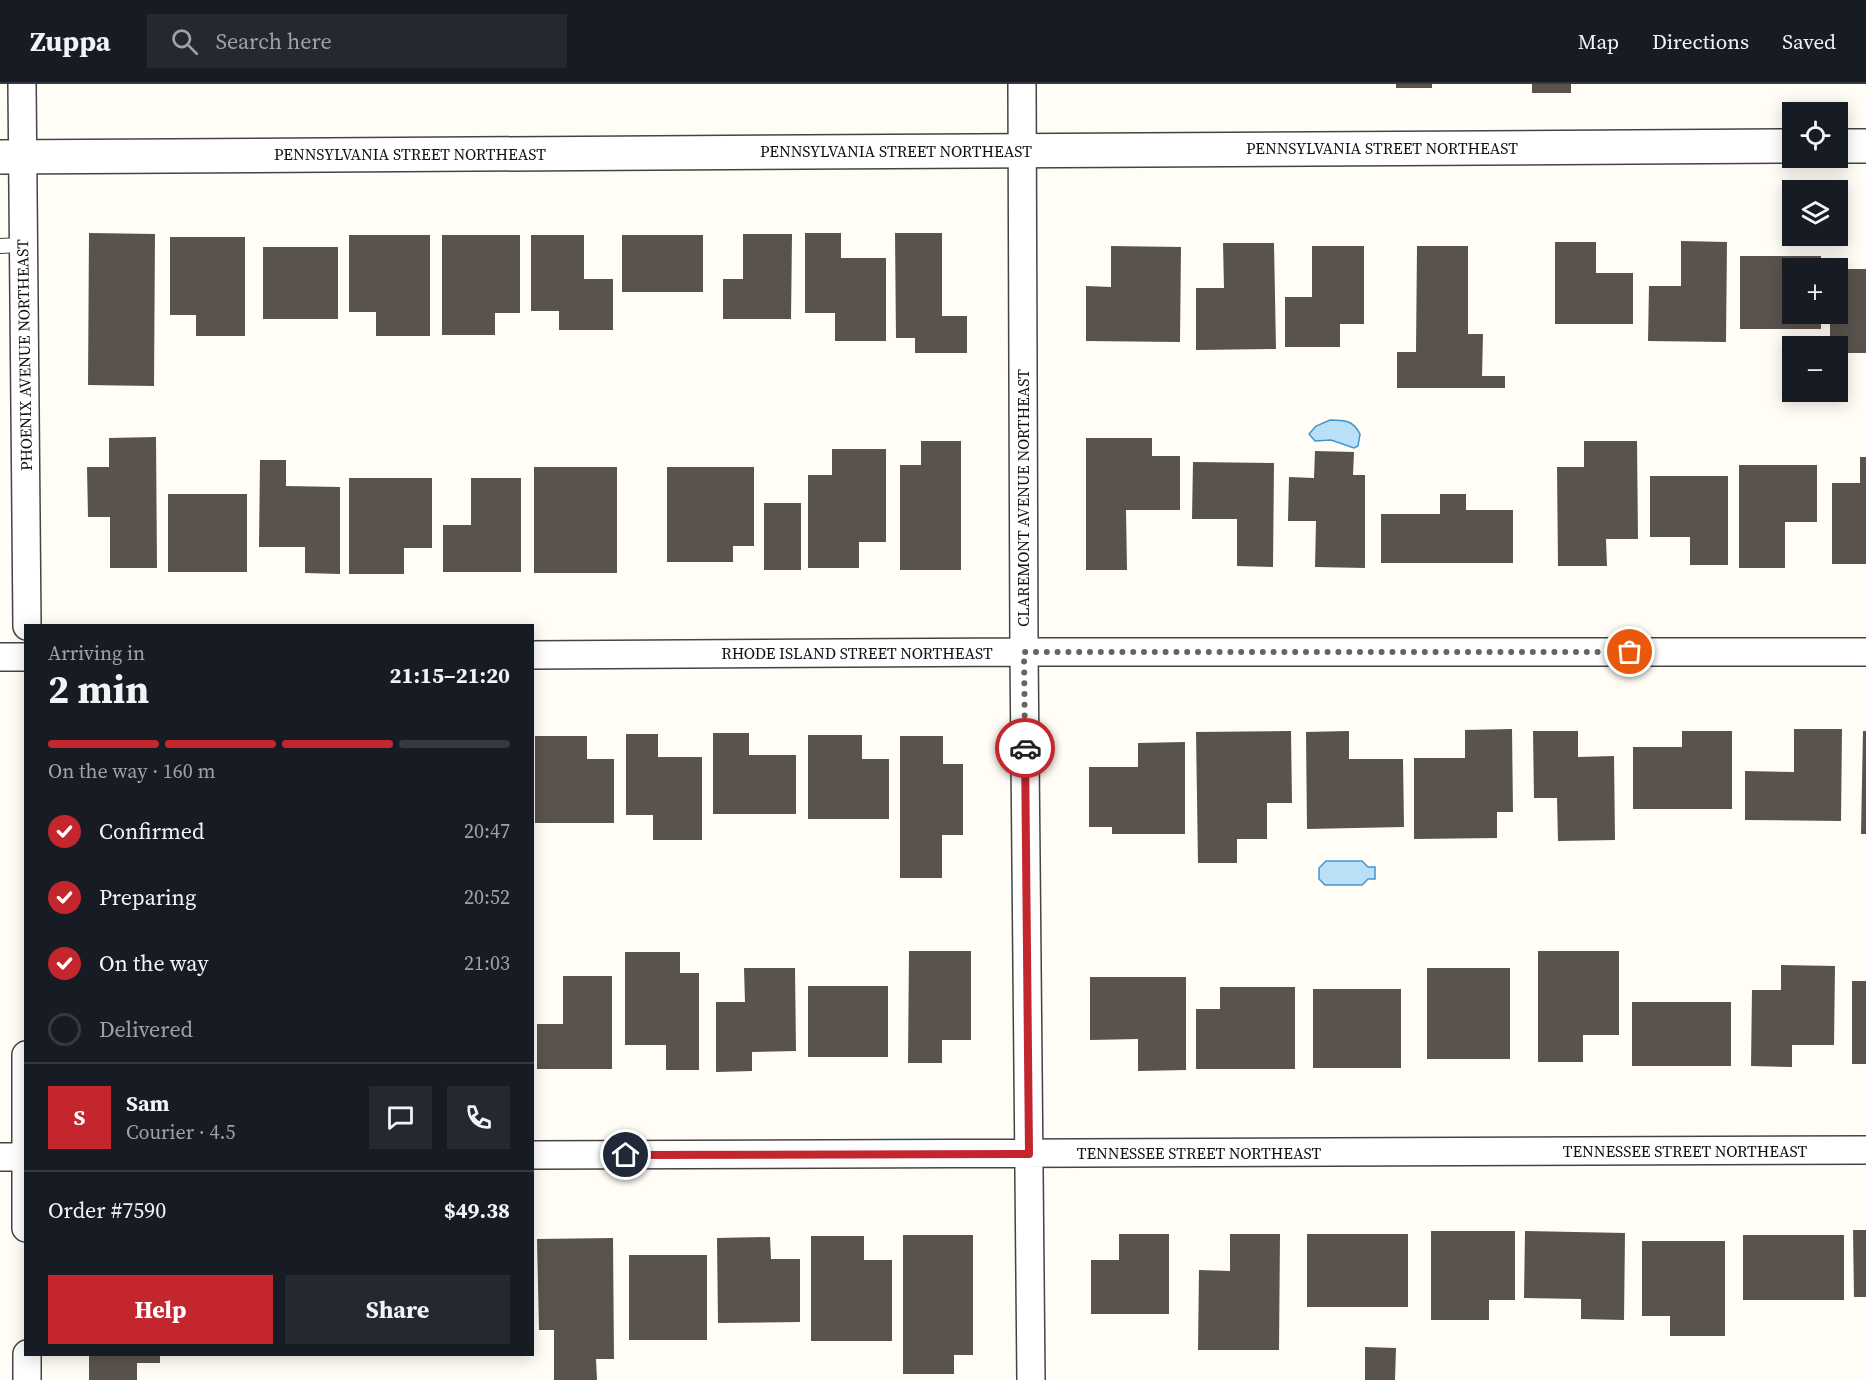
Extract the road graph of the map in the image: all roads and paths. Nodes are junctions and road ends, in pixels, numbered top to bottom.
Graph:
1 (22, 84) edge
2 (1022, 84) edge
3 (1782, 146) edge
4 (1848, 146) edge
5 (1866, 146) edge
6 (1022, 150) junction
7 (11, 157) edge
8 (11, 245) edge
9 (27, 624) edge
10 (1024, 652) junction
11 (1866, 652) edge
12 (534, 655) edge
13 (0, 657) edge
14 (24, 657) edge
15 (1866, 1150) edge
16 (1029, 1154) junction
17 (534, 1155) edge
18 (0, 1157) edge
19 (24, 1157) edge
20 (27, 1356) edge
21 (27, 1380) edge
22 (1031, 1380) edge

1 - 7 street, PHOENIX AVENUE NORTHEAST
2 - 6 street, CLAREMONT AVENUE NORTHEAST
3 - 6 street, PENNSYLVANIA STREET NORTHEAST
4 - 5 street
6 - 7 street, PENNSYLVANIA STREET NORTHEAST
6 - 10 street, CLAREMONT AVENUE NORTHEAST
7 - 8 street, PHOENIX AVENUE NORTHEAST
8 - 9 street, PHOENIX AVENUE NORTHEAST
10 - 11 street, RHODE ISLAND STREET NORTHEAST
10 - 12 street, RHODE ISLAND STREET NORTHEAST
10 - 16 street, CLAREMONT AVENUE NORTHEAST
13 - 14 street
15 - 16 street, TENNESSEE STREET NORTHEAST
16 - 17 street, TENNESSEE STREET NORTHEAST
16 - 22 street, CLAREMONT AVENUE NORTHEAST
18 - 19 street
20 - 21 street

